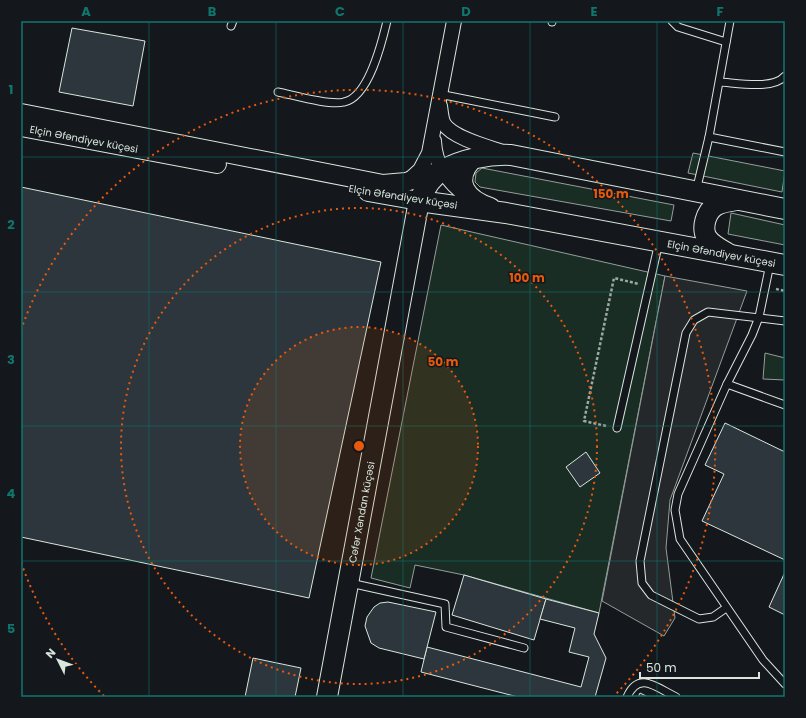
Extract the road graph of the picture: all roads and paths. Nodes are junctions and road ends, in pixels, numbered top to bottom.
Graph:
1 (387, 21) edge
2 (454, 21) edge
3 (672, 21) edge
4 (730, 21) edge
5 (726, 42) junction
6 (785, 76) edge
7 (720, 82) junction
8 (278, 92) dead end
9 (440, 94) junction
10 (21, 113) edge
11 (555, 117) dead end
12 (21, 127) edge
13 (433, 130) junction
14 (710, 137) junction
15 (785, 152) edge
16 (512, 156) junction
17 (471, 160) junction
18 (443, 170) junction
19 (406, 182) junction
20 (696, 191) junction
21 (741, 200) junction
22 (419, 202) junction
23 (470, 203) junction
24 (785, 209) edge
25 (413, 234) junction
26 (659, 242) junction
27 (729, 254) junction
28 (778, 264) edge
29 (649, 286) junction
30 (758, 317) junction
31 (785, 321) edge
32 (727, 384) junction
33 (785, 406) edge
34 (617, 428) joint
35 (348, 583) junction
36 (726, 608) junction
37 (524, 648) dead end
38 (785, 684) edge
39 (327, 697) edge
40 (627, 697) edge
41 (676, 697) edge

1 - 8 lane
2 - 9 street
3 - 5 lane
4 - 5 lane
5 - 7 lane
6 - 7 lane
7 - 14 lane
9 - 11 lane
9 - 13 street
9 - 16 street
10 - 19 street, Elçin Əfəndiyev küçəsi
12 - 22 street, Elçin Əfəndiyev küçəsi
13 - 18 street
13 - 19 street
14 - 15 lane
14 - 20 lane
16 - 17 main road
16 - 20 main road
17 - 18 main road
17 - 23 main road
18 - 19 street, Elçin Əfəndiyev küçəsi
18 - 22 main road, Cəfər Xəndan küçəsi
18 - 23 street
20 - 21 main road
21 - 24 main road
21 - 27 main road
22 - 23 main road, Elçin Əfəndiyev küçəsi
22 - 25 main road, Cəfər Xəndan küçəsi
23 - 25 main road
23 - 26 main road, Elçin Əfəndiyev küçəsi
25 - 35 main road, Cəfər Xəndan küçəsi
26 - 27 main road, Elçin Əfəndiyev küçəsi
26 - 29 lane
27 - 28 main road, Elçin Əfəndiyev küçəsi
28 - 30 lane
29 - 34 lane
29 - 34 path
30 - 31 lane
30 - 32 lane
30 - 36 lane
32 - 33 lane
32 - 36 lane
35 - 37 lane
35 - 39 main road, Cəfər Xəndan küçəsi
36 - 38 lane
40 - 41 lane

